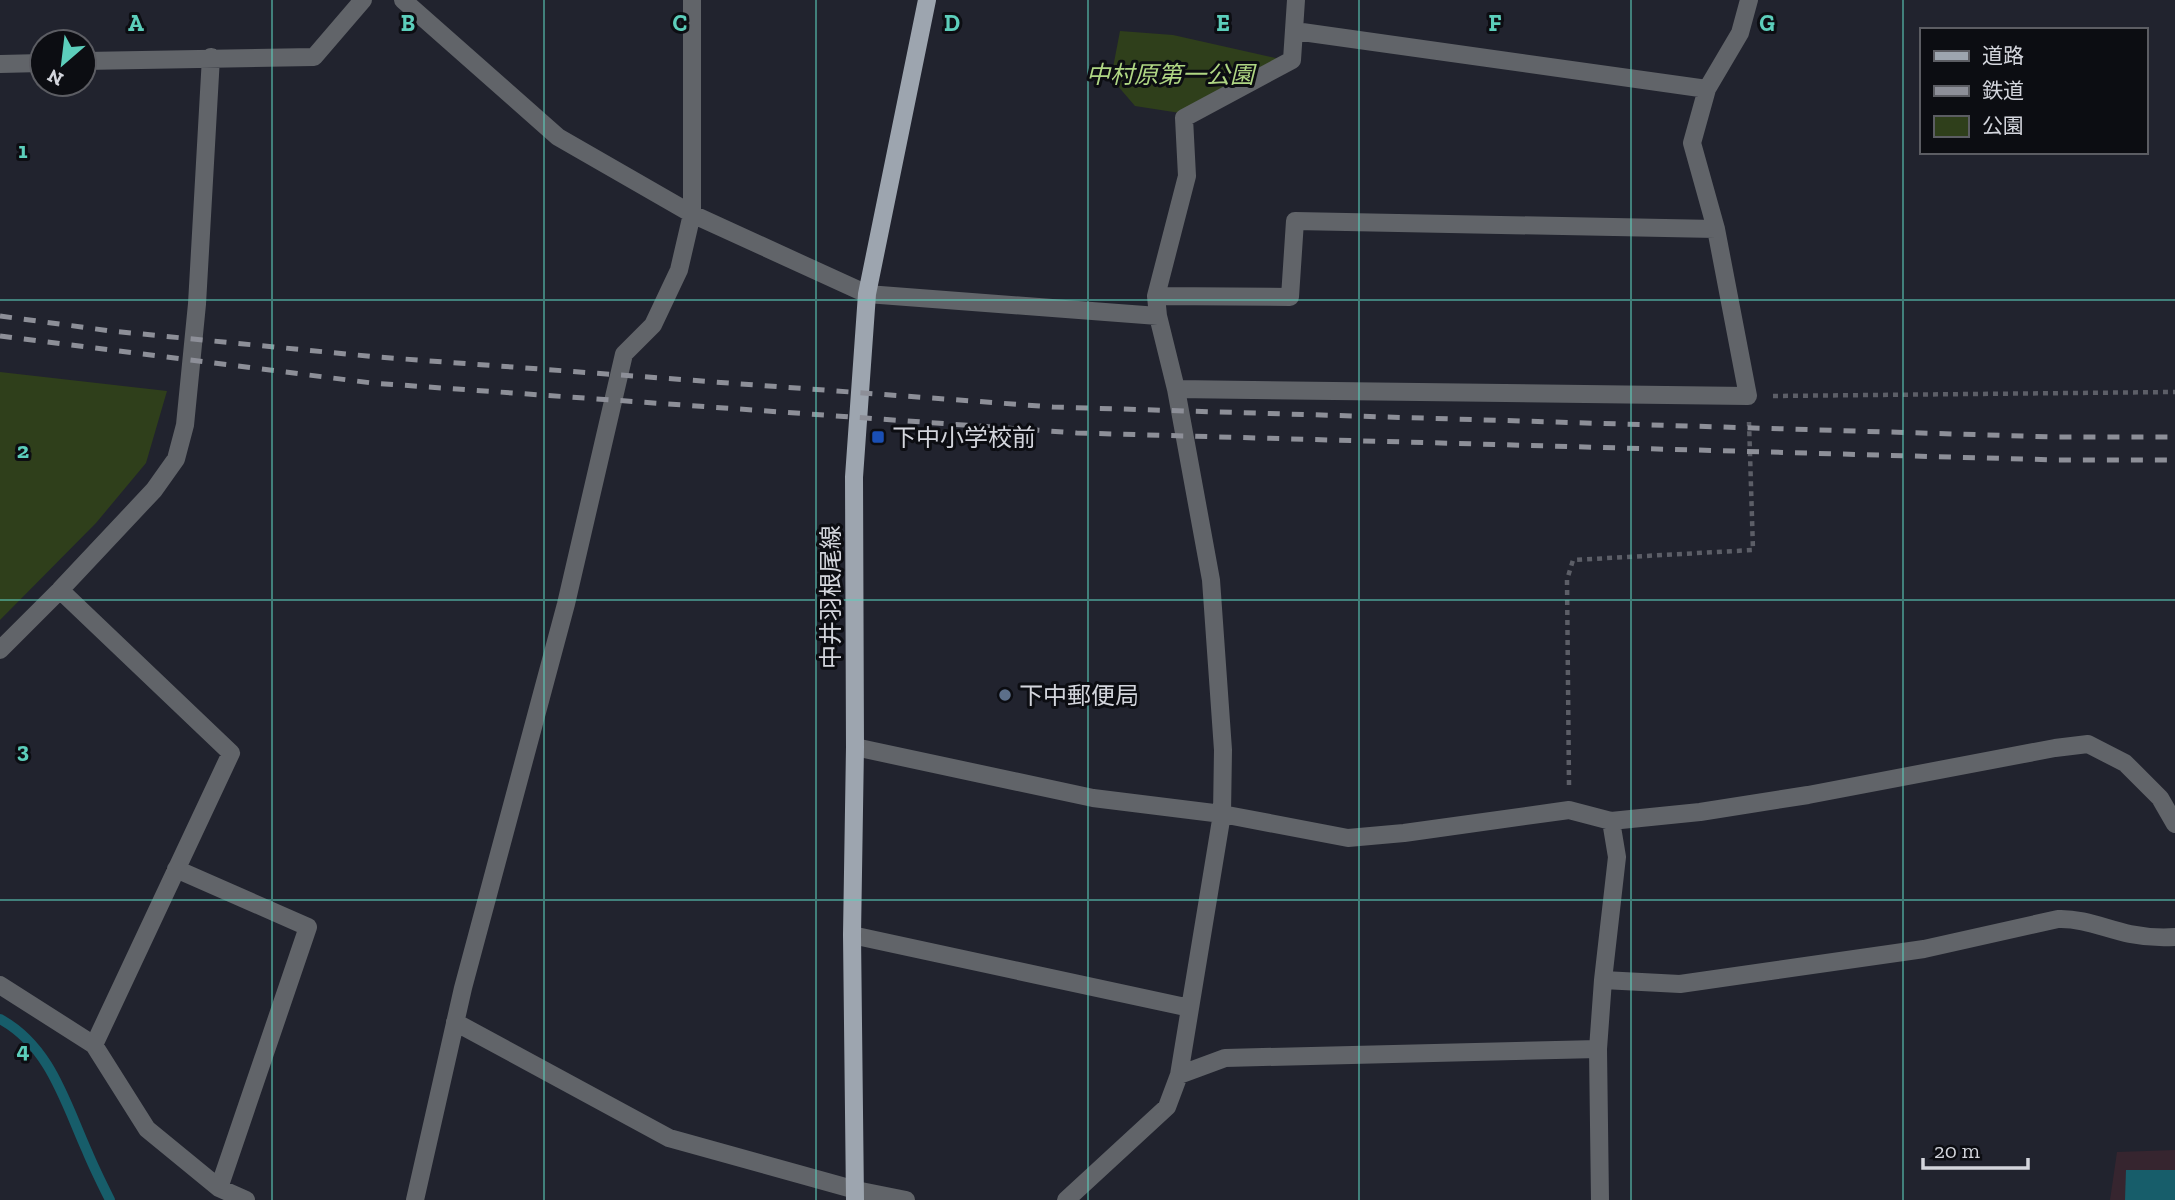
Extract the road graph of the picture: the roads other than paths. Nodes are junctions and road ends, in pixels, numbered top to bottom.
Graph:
1 (363, 0) edge
2 (403, 0) edge
3 (692, 0) edge
4 (927, 0) edge
5 (1296, 0) edge
6 (1749, 0) edge
7 (1295, 32) junction
8 (211, 57) junction
9 (98, 61) edge
10 (28, 63) edge
11 (0, 64) edge
12 (1707, 89) junction
13 (692, 214) junction
14 (1716, 229) junction
15 (867, 294) junction
16 (1156, 296) junction
17 (1158, 316) junction
18 (1176, 389) junction
19 (60, 590) junction
20 (0, 650) edge
21 (855, 747) junction
22 (1222, 814) junction
23 (1611, 821) junction
24 (2175, 824) edge
25 (176, 869) junction
26 (852, 935) junction
27 (2175, 937) edge
28 (1603, 980) junction
29 (0, 985) edge
30 (1190, 1008) junction
31 (456, 1022) junction
32 (94, 1045) junction
33 (1598, 1049) junction
34 (1179, 1075) junction
35 (219, 1188) junction
36 (855, 1195) edge
37 (246, 1200) edge
38 (415, 1200) edge
39 (906, 1200) edge
40 (1066, 1200) edge
41 (1600, 1200) edge

1 - 8 street
2 - 13 street
3 - 13 street
4 - 15 main road, 中井羽根尾線
5 - 7 street
6 - 12 street
7 - 12 street
7 - 16 street
8 - 9 street
8 - 19 street
10 - 11 street
12 - 14 street
13 - 15 street
13 - 31 street
14 - 16 street
14 - 18 street
15 - 17 street
15 - 21 main road, 中井羽根尾線
16 - 17 street
17 - 18 street
18 - 22 street
19 - 20 street
19 - 25 street
21 - 22 street
21 - 26 main road, 中井羽根尾線
22 - 23 street
22 - 30 street
23 - 24 street
23 - 28 street
25 - 32 street
25 - 35 street
26 - 30 street
26 - 36 main road, 中井羽根尾線
27 - 28 street
28 - 33 street
29 - 32 street
30 - 34 street
31 - 36 street
31 - 38 street
32 - 35 street
33 - 34 street
33 - 41 street
34 - 40 street
35 - 37 street
36 - 39 street

